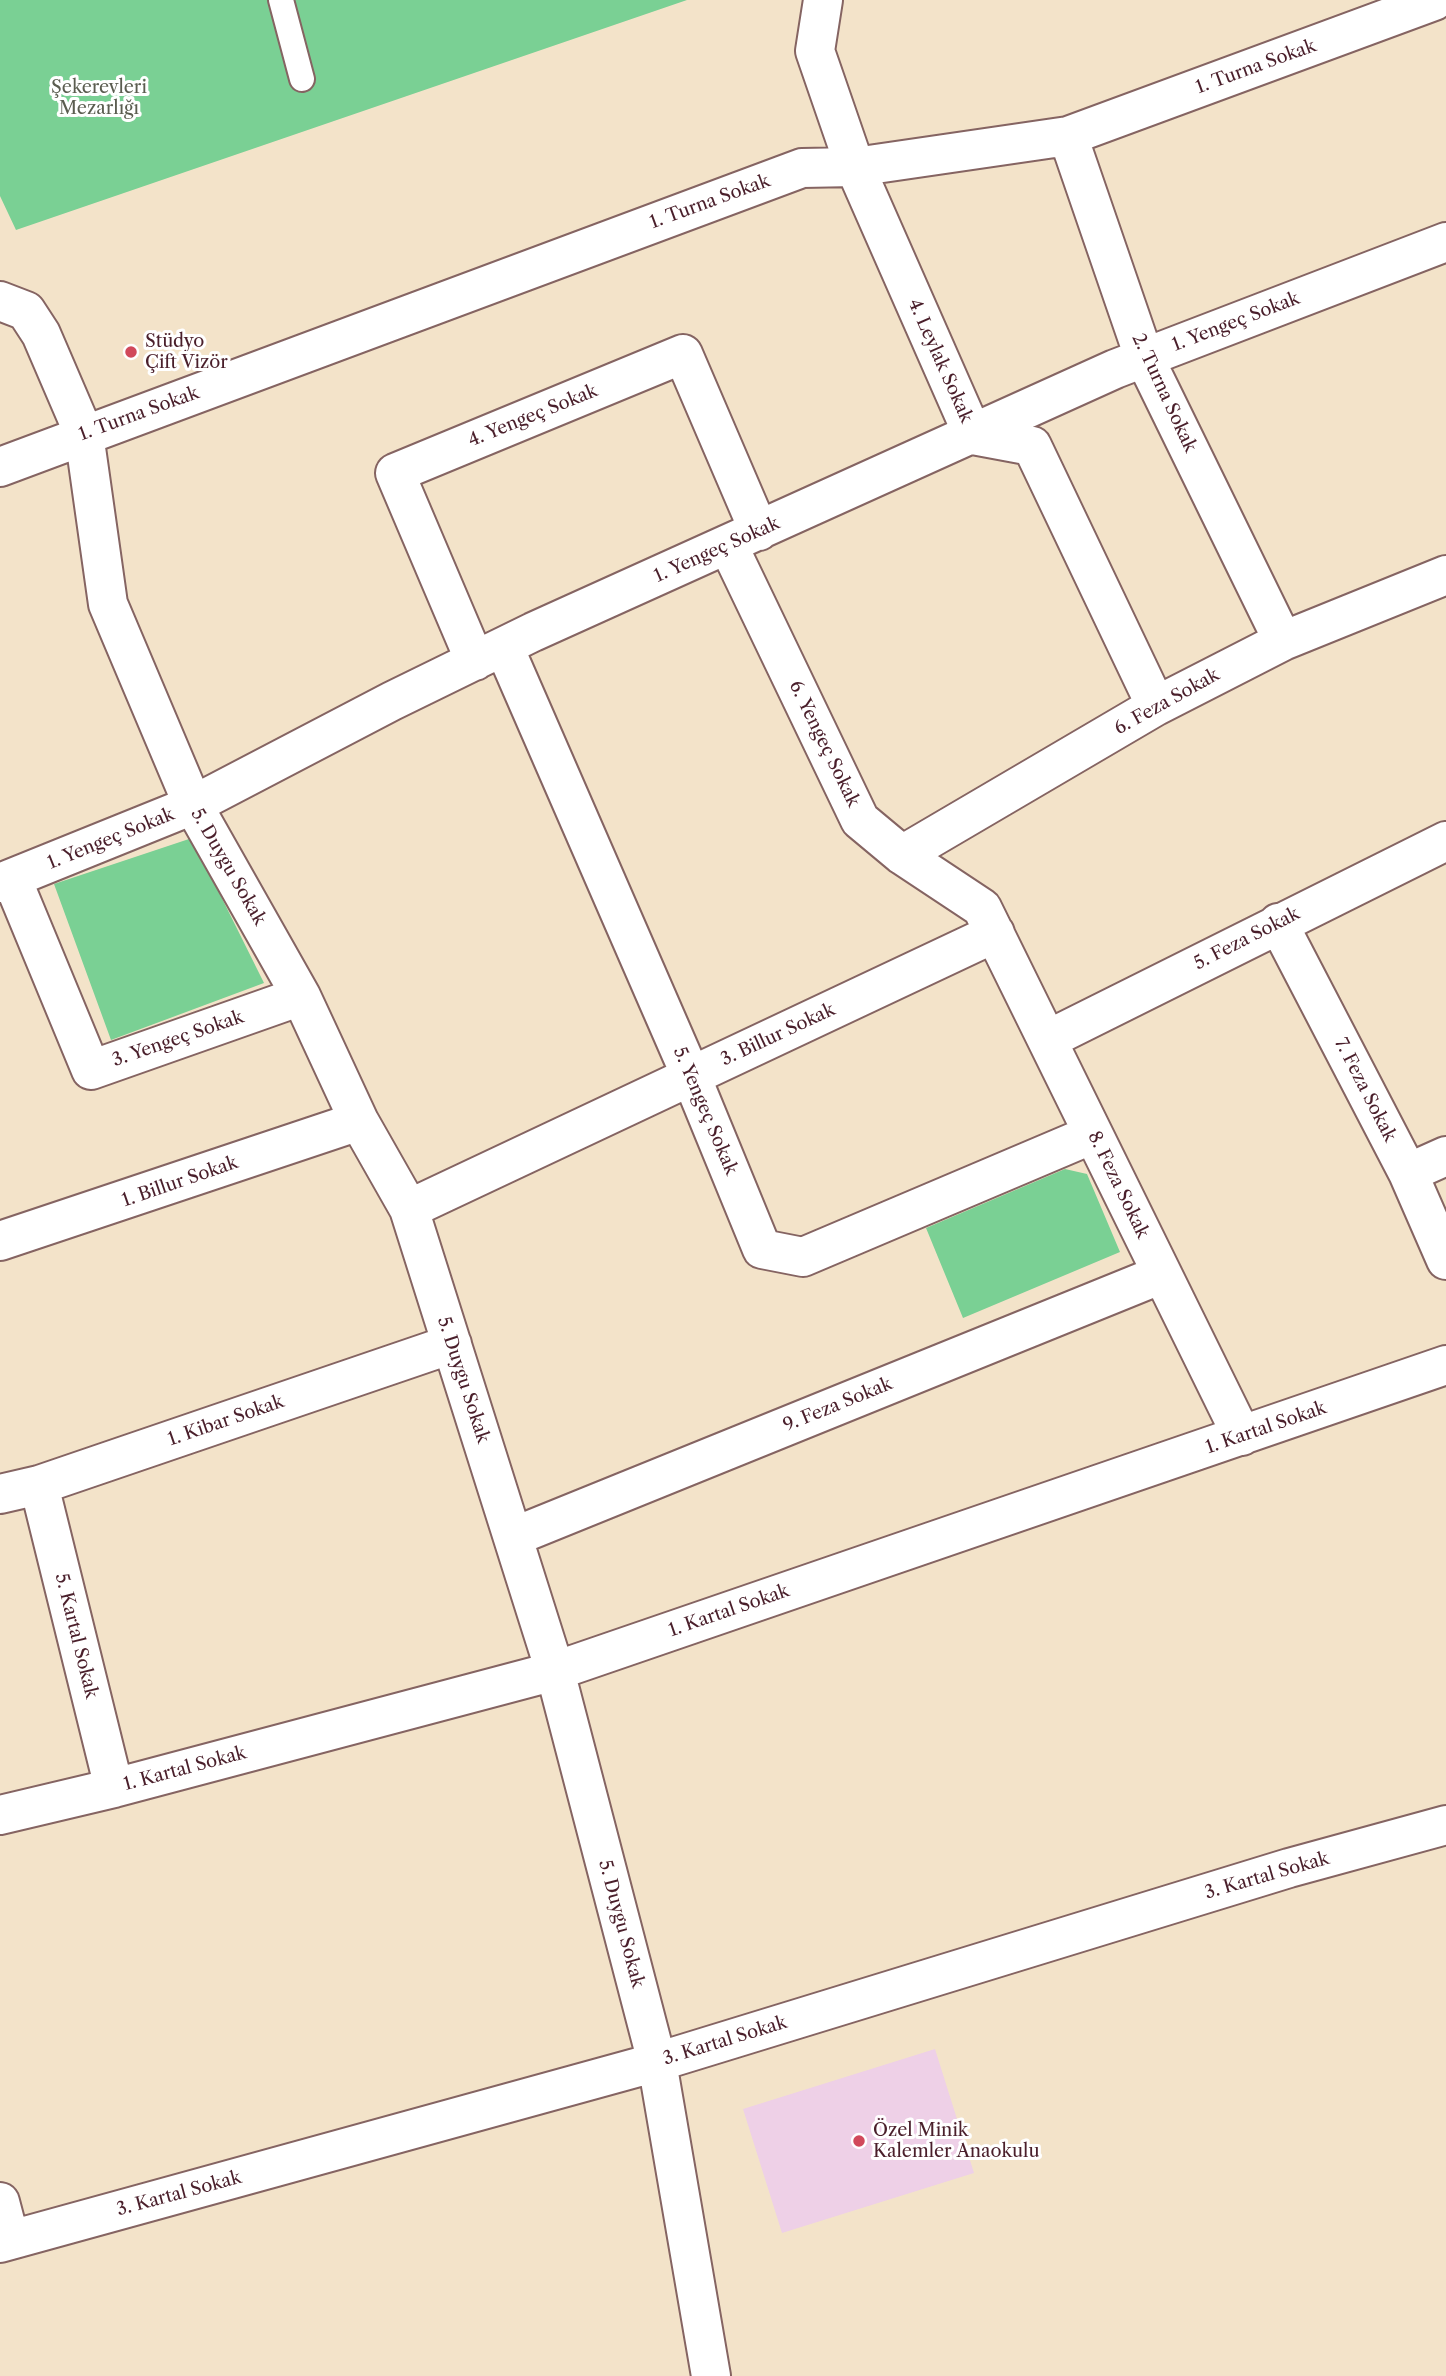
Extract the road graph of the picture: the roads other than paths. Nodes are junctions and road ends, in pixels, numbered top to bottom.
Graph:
1 (281, 0) edge
2 (823, 0) edge
3 (1438, 10) edge
4 (302, 79) dead end
5 (1068, 136) junction
6 (855, 167) junction
7 (1446, 242) edge
8 (0, 301) edge
9 (1144, 358) junction
10 (85, 434) junction
11 (973, 435) junction
12 (0, 467) edge
13 (743, 538) junction
14 (1446, 575) edge
15 (1283, 641) junction
16 (489, 654) junction
17 (1156, 706) junction
18 (192, 805) junction
19 (1446, 841) edge
20 (902, 855) junction
21 (6, 881) edge
22 (1278, 923) junction
23 (995, 933) junction
24 (301, 996) junction
25 (1049, 1039) junction
26 (691, 1076) junction
27 (359, 1121) junction
28 (1093, 1134) junction
29 (1446, 1156) edge
30 (1408, 1173) junction
31 (409, 1209) junction
32 (0, 1241) edge
33 (1446, 1260) edge
34 (1162, 1274) junction
35 (452, 1344) junction
36 (1446, 1365) edge
37 (1242, 1436) junction
38 (39, 1485) junction
39 (0, 1494) edge
40 (513, 1537) junction
41 (555, 1671) junction
42 (114, 1788) junction
43 (0, 1815) edge
44 (1446, 1825) edge
45 (657, 2062) junction
46 (0, 2202) edge
47 (5, 2241) edge
48 (710, 2376) edge

1 - 4 lane
2 - 6 street, 4. Leylak Sokak
3 - 5 street, 1. Turna Sokak
5 - 6 street, 1. Turna Sokak
5 - 9 street, 2. Turna Sokak
6 - 10 street, 1. Turna Sokak
6 - 11 street, 4. Leylak Sokak
7 - 9 street, 1. Yengeç Sokak
8 - 10 street, 5. Duygu Sokak
9 - 11 street, 1. Yengeç Sokak
9 - 15 street, 2. Turna Sokak
10 - 12 street, 1. Turna Sokak
10 - 18 street, 5. Duygu Sokak
11 - 13 street, 1. Yengeç Sokak
11 - 17 street, 4. Leylak Sokak
13 - 16 street, 1. Yengeç Sokak
13 - 16 street, 4. Yengeç Sokak
13 - 20 street, 6. Yengeç Sokak
14 - 15 street, 6. Feza Sokak
15 - 17 street, 6. Feza Sokak
16 - 18 street, 1. Yengeç Sokak
16 - 26 street, 5. Yengeç Sokak
17 - 20 street, 6. Feza Sokak
18 - 21 street, 1. Yengeç Sokak
18 - 24 street, 5. Duygu Sokak
19 - 22 street, 5. Feza Sokak
20 - 23 street, 6. Yengeç Sokak
21 - 24 street, 3. Yengeç Sokak
22 - 25 street, 5. Feza Sokak
22 - 30 street, 7. Feza Sokak
23 - 25 street, 8. Feza Sokak
23 - 26 street, 3. Billur Sokak
24 - 27 street, 5. Duygu Sokak
25 - 28 street, 8. Feza Sokak
26 - 28 street, 5. Yengeç Sokak
26 - 31 street, 3. Billur Sokak
27 - 31 street, 5. Duygu Sokak
27 - 32 street, 1. Billur Sokak
28 - 34 street, 8. Feza Sokak
29 - 30 street
30 - 33 street, 7. Feza Sokak
31 - 35 street, 5. Duygu Sokak
34 - 37 street, 8. Feza Sokak
34 - 40 street, 9. Feza Sokak
35 - 38 street, 1. Kibar Sokak
35 - 40 street, 5. Duygu Sokak
36 - 37 street, 1. Kartal Sokak
37 - 41 street, 1. Kartal Sokak
38 - 39 street, 1. Kibar Sokak
38 - 42 street, 5. Kartal Sokak
40 - 41 street, 5. Duygu Sokak
41 - 42 street, 1. Kartal Sokak
41 - 45 street, 5. Duygu Sokak
42 - 43 street, 1. Kartal Sokak
44 - 45 street, 3. Kartal Sokak
45 - 47 street, 3. Kartal Sokak
45 - 48 street, 5. Duygu Sokak
46 - 47 street

